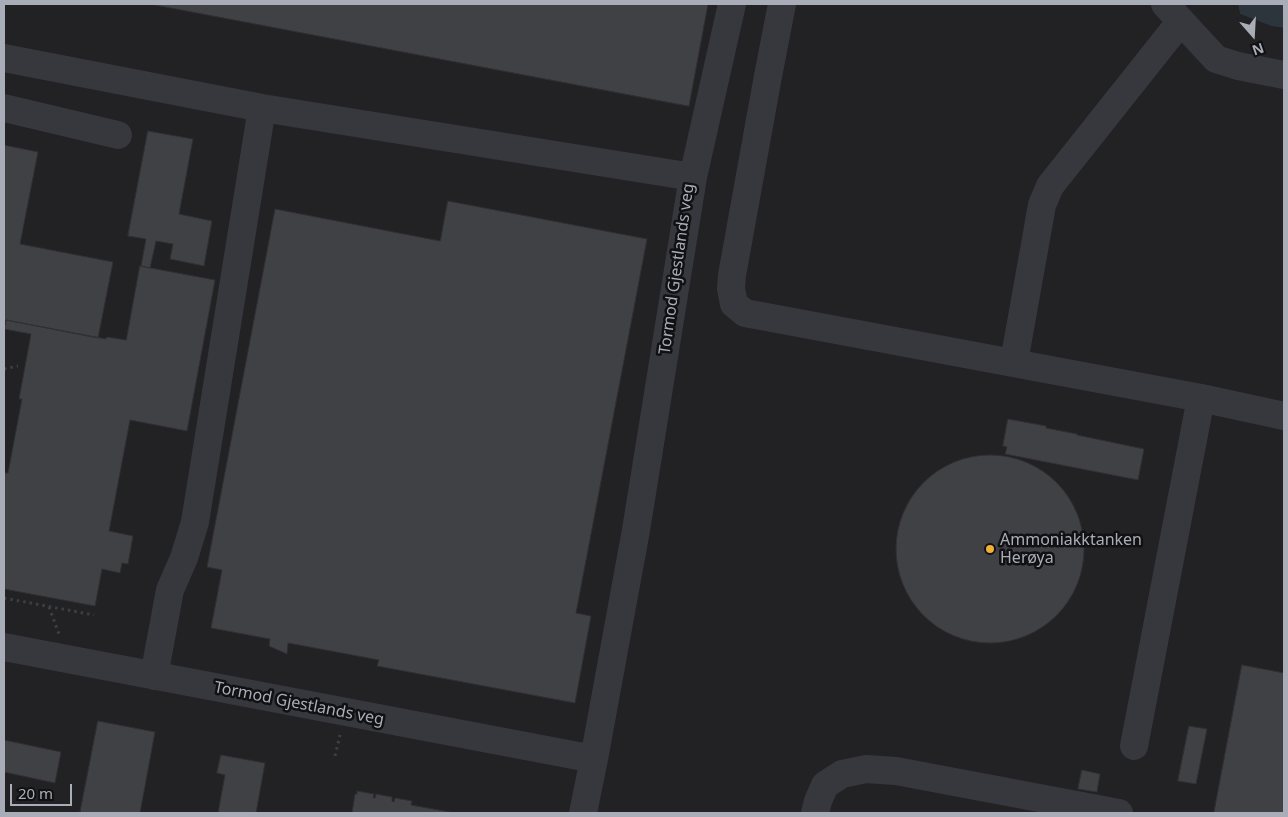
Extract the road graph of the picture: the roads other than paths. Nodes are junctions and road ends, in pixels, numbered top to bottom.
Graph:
1 (732, 4) edge
2 (782, 4) edge
3 (1173, 12) edge
4 (4, 58) edge
5 (1284, 75) edge
6 (4, 108) edge
7 (262, 108) junction
8 (118, 134) dead end
9 (693, 177) junction
10 (1014, 362) junction
11 (1202, 398) junction
12 (1284, 416) edge
13 (4, 647) edge
14 (154, 676) junction
15 (1134, 746) dead end
16 (594, 759) junction
17 (583, 813) edge
18 (815, 813) edge
19 (1119, 813) edge

1 - 9 lane
2 - 10 lane
3 - 5 lane
3 - 10 lane
4 - 7 lane, Tormod Gjestlands veg
6 - 8 lane
7 - 9 lane, Tormod Gjestlands veg
7 - 14 lane
9 - 16 lane, Tormod Gjestlands veg
10 - 11 lane
11 - 12 lane
11 - 15 lane
13 - 14 lane, Tormod Gjestlands veg
14 - 16 lane, Tormod Gjestlands veg
16 - 17 lane, Tormod Gjestlands veg
18 - 19 lane

